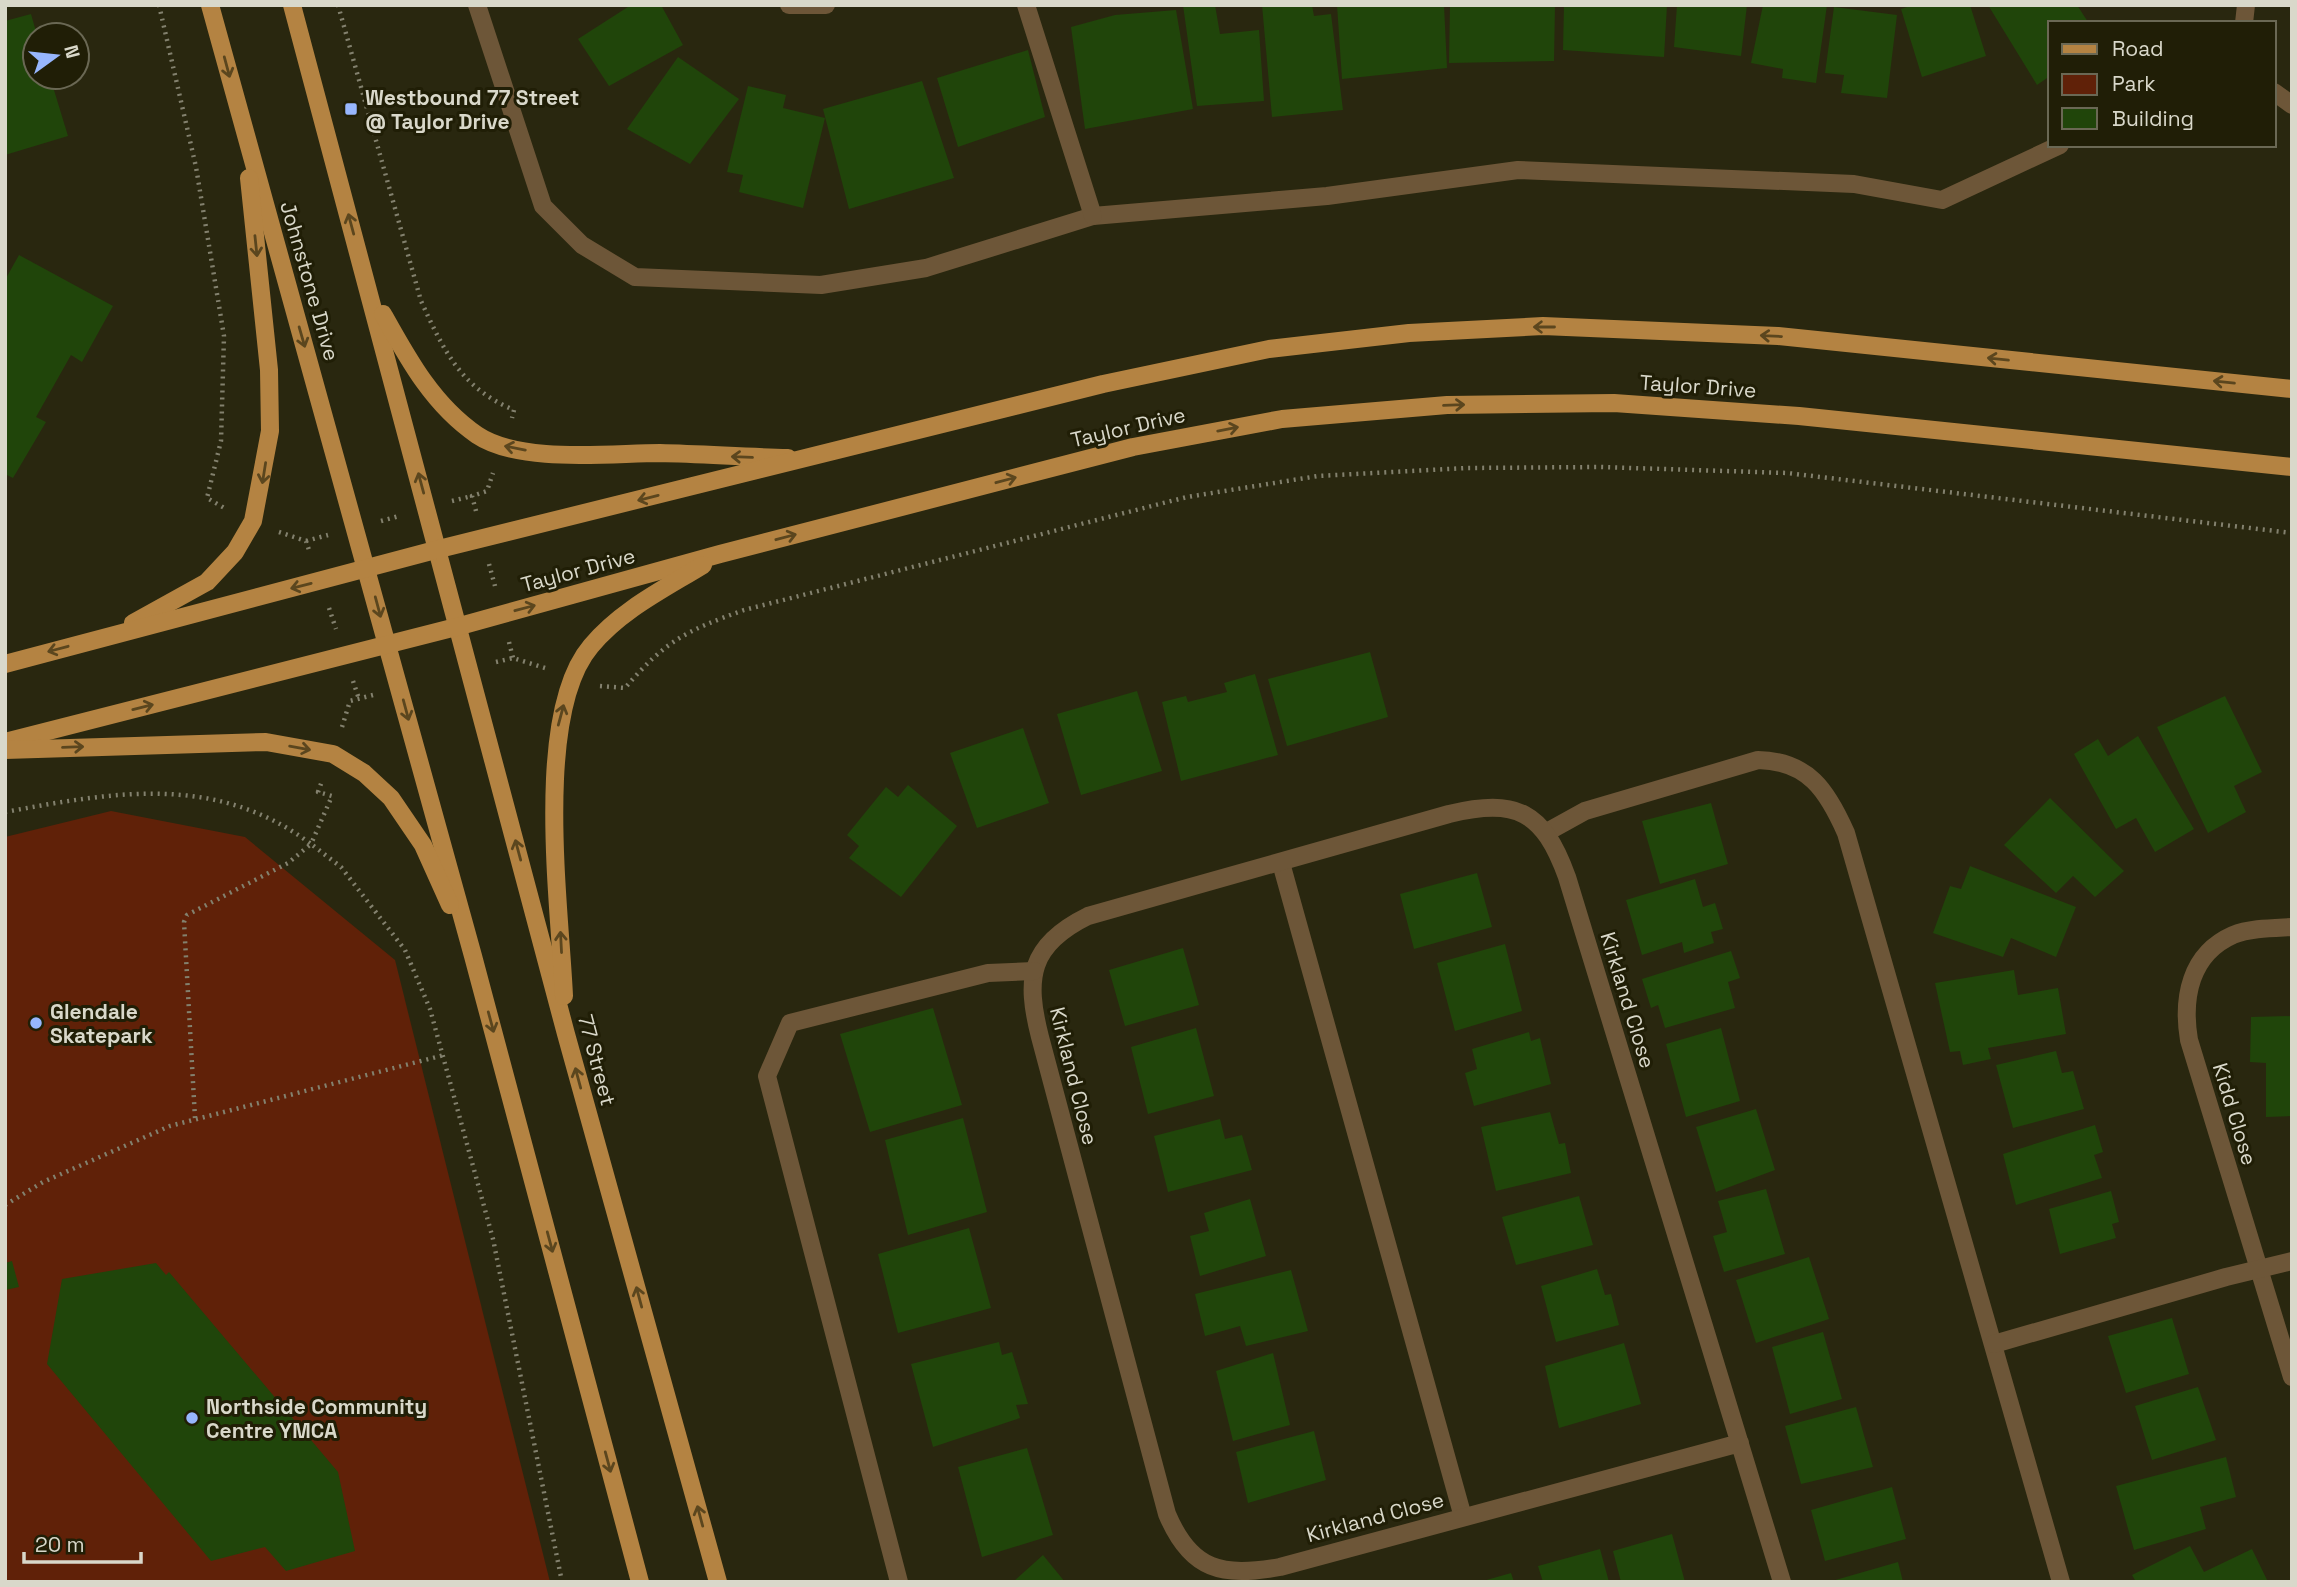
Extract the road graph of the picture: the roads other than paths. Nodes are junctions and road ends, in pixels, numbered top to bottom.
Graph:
1 (210, 5) edge
2 (292, 5) edge
3 (477, 5) edge
4 (789, 5) edge
5 (826, 5) edge
6 (1026, 5) edge
7 (2276, 93) edge
8 (2292, 105) edge
9 (244, 130) junction
10 (2056, 147) edge
11 (1093, 216) junction
12 (369, 290) junction
13 (2292, 389) edge
14 (810, 459) junction
15 (2292, 467) edge
16 (439, 549) junction
17 (720, 554) junction
18 (368, 569) junction
19 (460, 626) junction
20 (111, 635) junction
21 (388, 644) junction
22 (5, 664) edge
23 (5, 742) edge
24 (5, 750) edge
25 (1547, 832) junction
26 (1281, 863) junction
27 (2292, 927) edge
28 (473, 956) junction
29 (1034, 971) junction
30 (566, 1034) junction
31 (2292, 1261) edge
32 (2259, 1268) junction
33 (1994, 1345) junction
34 (2292, 1377) edge
35 (1740, 1443) junction
36 (1463, 1517) junction
37 (640, 1582) edge
38 (718, 1582) edge
39 (899, 1582) edge
40 (1782, 1582) edge
41 (2062, 1582) edge

1 -> 9 main road, Johnstone Drive
12 -> 2 main road
3 - 11 street
4 - 5 street
6 - 11 street
7 - 8 street
9 -> 18 main road, Johnstone Drive
9 -> 20 main road
10 - 11 street
14 -> 12 main road
16 -> 12 main road
13 -> 14 main road
14 -> 16 main road
17 -> 15 main road, Taylor Drive
16 - 18 main road
16 - 19 main road, 77 Street
19 -> 17 main road, Taylor Drive
30 -> 17 main road
18 -> 20 main road
18 -> 21 main road
19 - 21 main road, Taylor Drive
30 -> 19 main road, 77 Street
20 -> 22 main road
23 -> 21 main road, Taylor Drive
21 -> 28 main road
24 -> 28 main road
25 - 26 street, Kirkland Close
25 - 33 street
25 - 35 street, Kirkland Close
26 - 29 street, Kirkland Close
26 - 36 street
27 - 32 street, Kidd Close
28 -> 37 main road
29 - 36 street, Kirkland Close
29 - 39 street
38 -> 30 main road, 77 Street
31 - 32 street
32 - 33 street
32 - 34 street, Kidd Close
33 - 41 street
35 - 36 street, Kirkland Close
35 - 40 street, Kirkland Close

